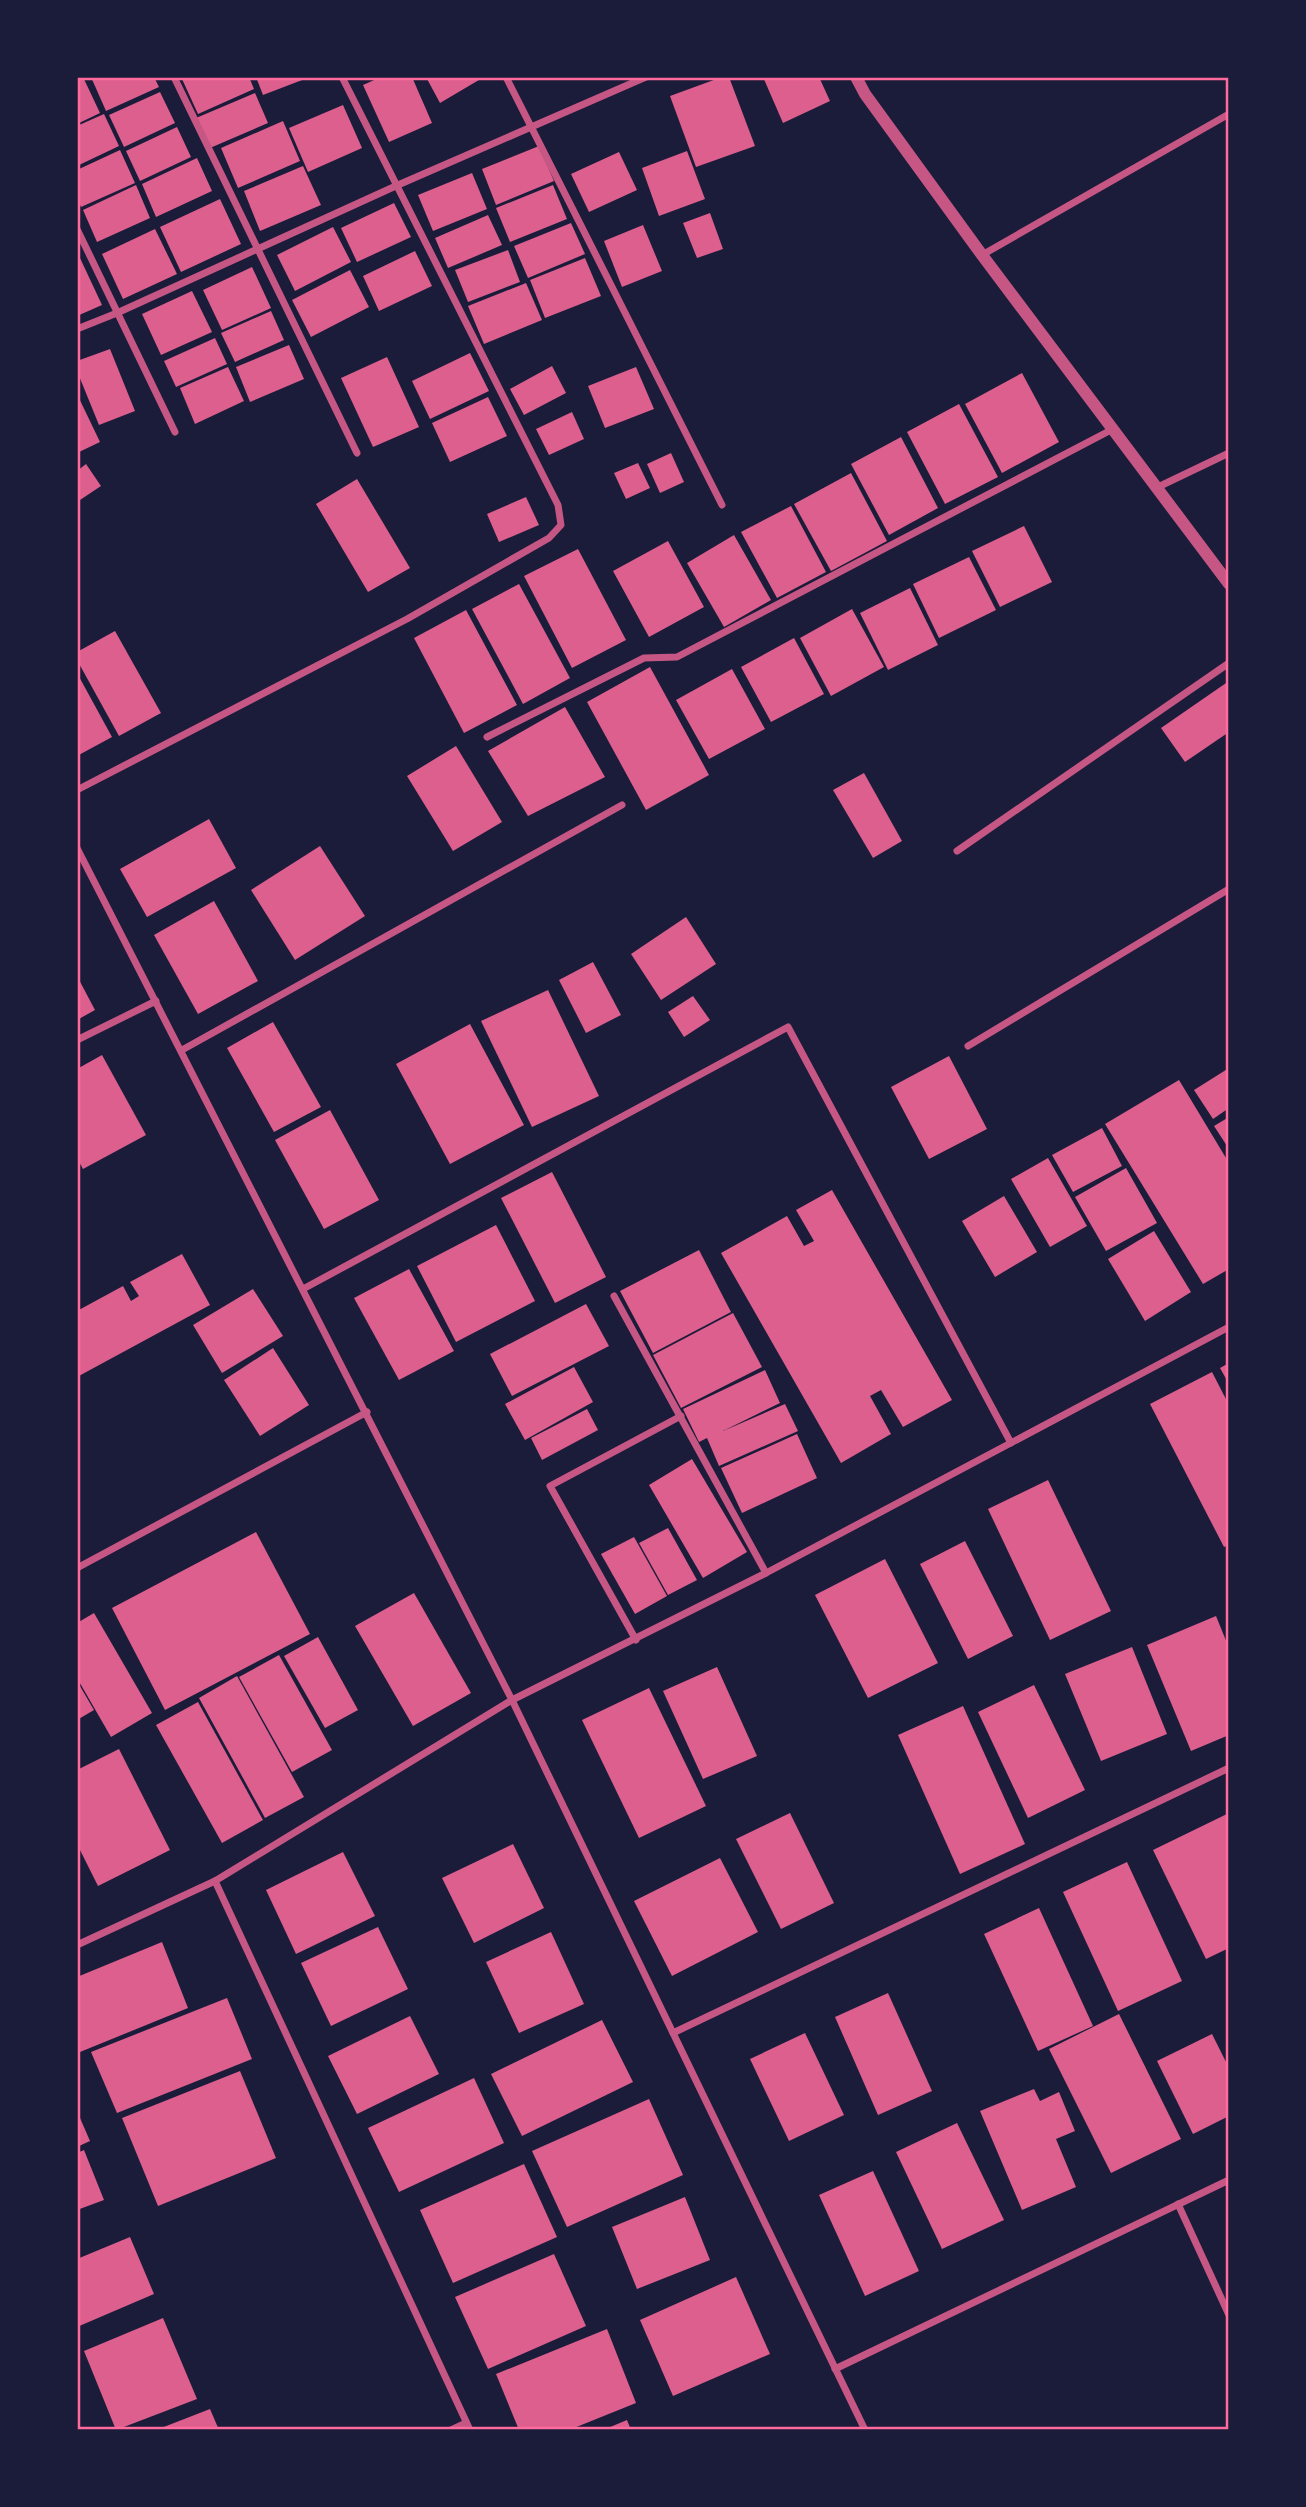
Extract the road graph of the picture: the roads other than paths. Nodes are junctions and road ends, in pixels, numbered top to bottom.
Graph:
1 (174, 77) edge
2 (342, 77) edge
3 (506, 77) edge
4 (646, 77) edge
5 (856, 77) edge
6 (1229, 114) edge
7 (530, 126) junction
8 (398, 185) junction
9 (77, 229) edge
10 (257, 248) junction
11 (982, 255) junction
12 (117, 313) junction
13 (77, 329) edge
14 (1113, 429) junction
15 (175, 432) dead end
16 (357, 453) dead end
17 (1229, 453) edge
18 (1158, 487) junction
19 (722, 505) dead end
20 (1229, 584) edge
21 (1229, 663) edge
22 (487, 737) dead end
23 (77, 790) edge
24 (622, 805) dead end
25 (77, 848) edge
26 (957, 851) dead end
27 (1229, 889) edge
28 (156, 1001) junction
29 (77, 1040) edge
30 (968, 1046) dead end
31 (182, 1050) junction
32 (303, 1289) junction
33 (614, 1296) dead end
34 (1229, 1327) edge
35 (367, 1412) junction
36 (681, 1416) junction
37 (1011, 1443) junction
38 (77, 1567) edge
39 (766, 1573) junction
40 (636, 1640) junction
41 (512, 1700) junction
42 (1229, 1768) edge
43 (215, 1881) junction
44 (77, 1945) edge
45 (673, 2033) junction
46 (1229, 2180) edge
47 (1178, 2204) junction
48 (1229, 2315) edge
49 (835, 2368) junction
50 (468, 2427) edge
51 (451, 2430) edge
52 (865, 2430) edge

1 - 10 street
2 - 8 street
3 - 7 street
4 - 7 street
5 - 11 street
6 - 11 street
7 - 8 street
7 - 19 street
8 - 10 street
8 - 23 street
9 - 12 street
10 - 12 street
10 - 16 street
11 - 14 street
12 - 13 street
12 - 15 street
14 - 18 street
14 - 22 street
17 - 18 street
18 - 20 street
21 - 26 street
24 - 31 street
25 - 28 street
27 - 30 street
28 - 29 street
28 - 31 street
31 - 32 street
32 - 35 street
32 - 37 street
33 - 36 street
34 - 37 street
35 - 38 street
35 - 41 street
36 - 39 street
36 - 40 street
37 - 39 street
39 - 40 street
40 - 41 street
41 - 43 street
41 - 45 street
42 - 45 street
43 - 44 street
43 - 50 street
45 - 49 street
46 - 47 street
47 - 48 street
47 - 49 street
49 - 52 street
50 - 51 street

